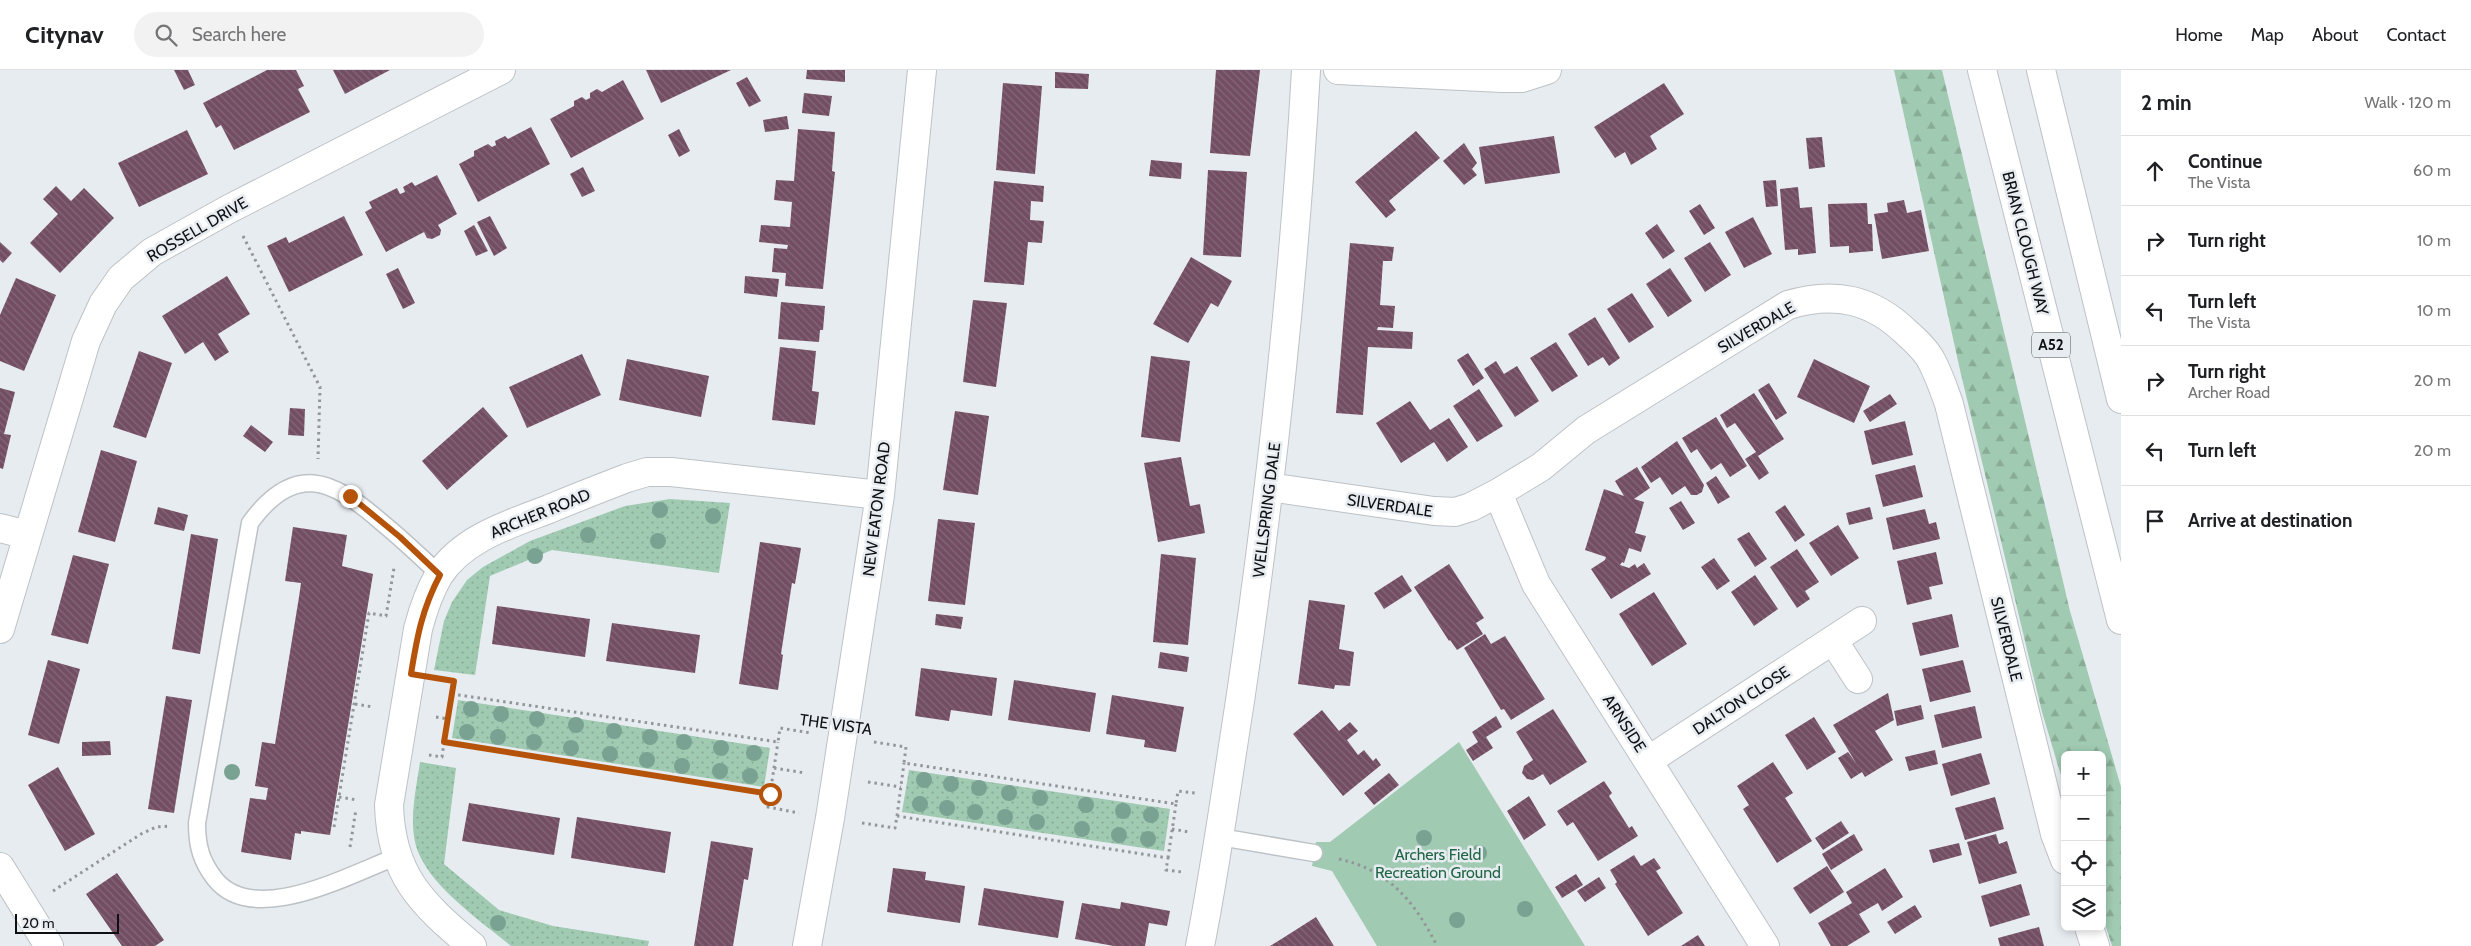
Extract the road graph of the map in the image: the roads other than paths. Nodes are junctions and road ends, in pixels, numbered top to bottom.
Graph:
1 (501, 70) edge
2 (922, 70) edge
3 (1306, 70) edge
4 (1338, 70) edge
5 (1547, 70) edge
6 (1982, 70) edge
7 (2041, 70) edge
8 (2121, 399) edge
9 (1269, 487) junction
10 (1498, 494) junction
11 (880, 495) junction
12 (0, 528) edge
13 (28, 535) junction
14 (440, 575) junction
15 (2121, 620) edge
16 (1862, 621) dead end
17 (0, 629) edge
18 (1833, 640) junction
19 (1858, 679) dead end
20 (1649, 760) junction
21 (1220, 836) junction
22 (2061, 848) edge
23 (1314, 853) road end
24 (396, 857) junction
25 (0, 867) edge
26 (2090, 931) edge
27 (50, 946) edge
28 (472, 946) edge
29 (807, 946) edge
30 (1200, 946) edge
31 (1764, 946) edge
32 (2096, 946) edge

1 - 13 main road, ROSSELL DRIVE
2 - 11 main road, NEW EATON ROAD
3 - 9 main road, WELLSPRING DALE
4 - 5 main road
6 - 15 main road, BRIAN CLOUGH WAY / A52
7 - 8 main road
9 - 10 main road, SILVERDALE
9 - 21 main road, WELLSPRING DALE
10 - 20 main road, ARNSIDE
10 - 22 main road, SILVERDALE
11 - 14 main road, ARCHER ROAD
11 - 29 main road, NEW EATON ROAD
12 - 13 main road
13 - 17 main road, ROSSELL DRIVE
14 - 24 main road, ARCHER ROAD
14 - 24 lane
16 - 18 main road, DALTON CLOSE
18 - 19 main road
18 - 20 main road, DALTON CLOSE
20 - 31 main road, ARNSIDE
21 - 23 lane
21 - 30 main road, WELLSPRING DALE
24 - 28 main road, ARCHER ROAD
25 - 27 main road
26 - 32 main road

